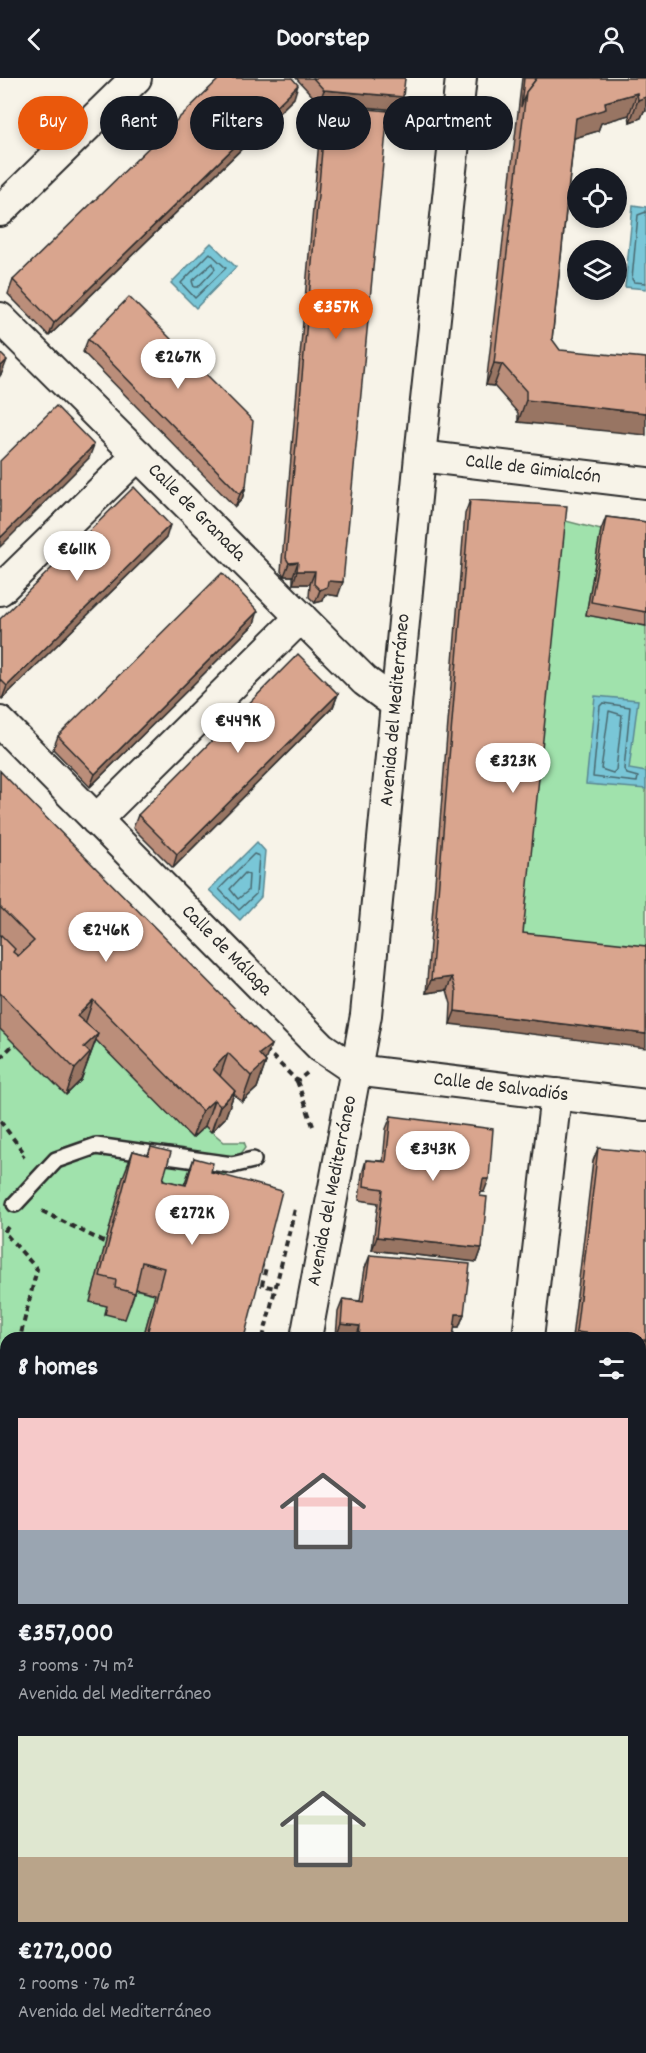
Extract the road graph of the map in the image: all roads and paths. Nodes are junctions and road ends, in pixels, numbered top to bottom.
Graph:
1 (136, 78) edge
2 (461, 78) edge
3 (0, 211) edge
4 (0, 318) edge
5 (138, 455) junction
6 (420, 456) junction
7 (646, 483) edge
8 (0, 591) edge
9 (301, 617) junction
10 (396, 704) junction
11 (0, 722) edge
12 (96, 820) junction
13 (15, 1043) dead end
14 (259, 1043) edge
15 (321, 1047) junction
16 (0, 1058) edge
17 (355, 1070) junction
18 (297, 1081) junction
19 (556, 1095) junction
20 (646, 1105) edge
21 (1, 1124) edge
22 (311, 1136) dead end
23 (254, 1160) dead end
24 (19, 1161) dead end
25 (297, 1199) dead end
26 (19, 1208) junction
27 (106, 1243) edge
28 (250, 1263) edge
29 (275, 1288) junction
30 (21, 1332) edge
31 (264, 1332) edge
32 (307, 1332) edge
33 (529, 1332) edge

1 - 3 street
2 - 6 street, Avenida del Mediterráneo
4 - 5 street, Calle de Granada
5 - 8 street
5 - 9 street, Calle de Granada
6 - 7 street, Calle de Gimialcón
6 - 10 street, Avenida del Mediterráneo
9 - 10 street, Calle de Granada
9 - 12 street
10 - 17 street, Avenida del Mediterráneo
11 - 12 street, Calle de Málaga
12 - 15 street, Calle de Málaga
13 - 16 path
14 - 18 path
15 - 17 street, Calle de Málaga
15 - 18 path
17 - 19 street, Calle de Salvadiós
17 - 32 street, Avenida del Mediterráneo
18 - 22 path
19 - 20 street, Calle de Salvadiós
19 - 33 street
21 - 24 path
23 - 26 lane
25 - 29 path
26 - 27 path
26 - 30 path
28 - 29 path
29 - 31 path

